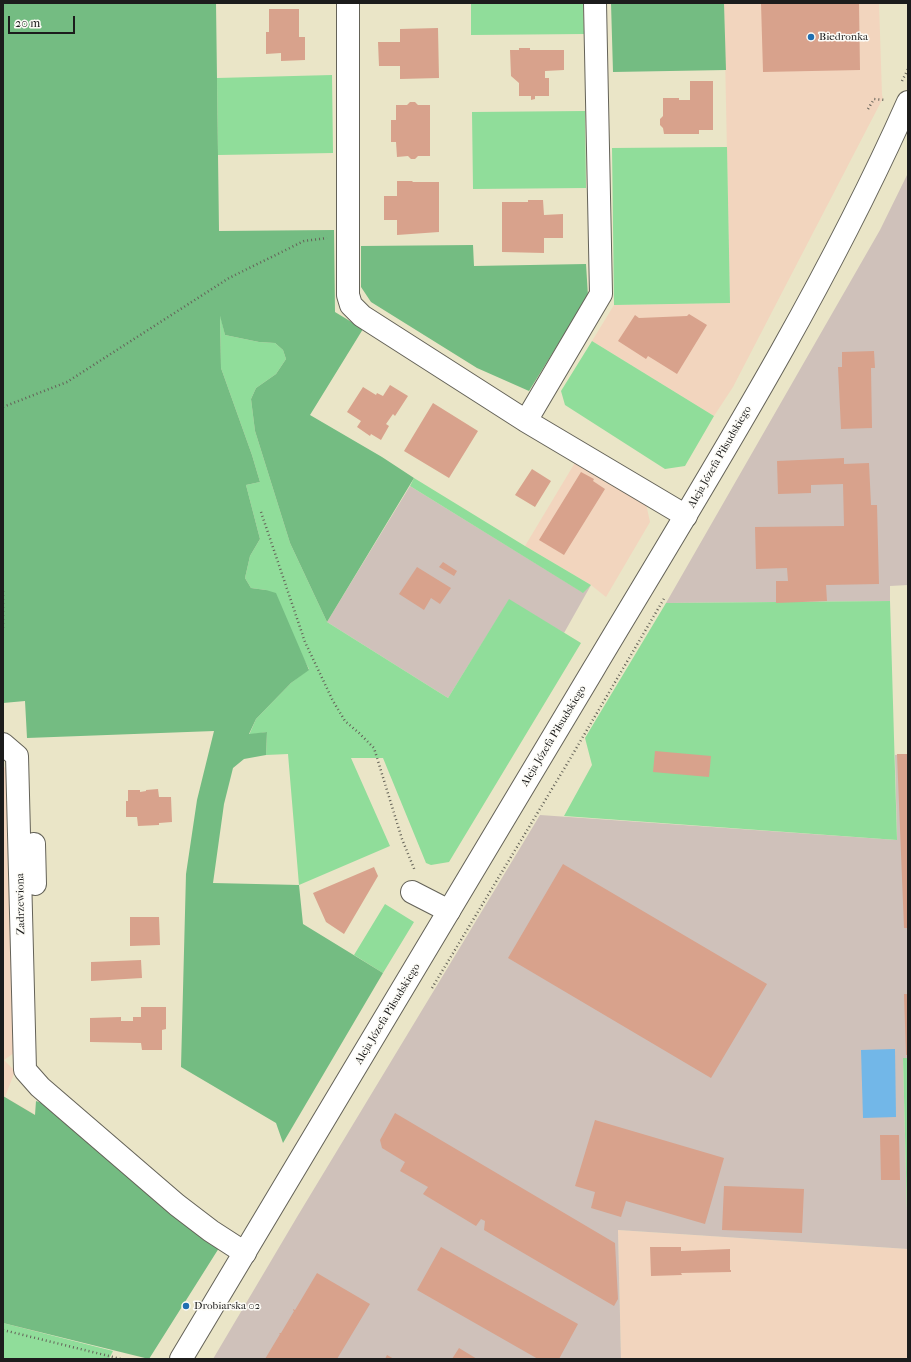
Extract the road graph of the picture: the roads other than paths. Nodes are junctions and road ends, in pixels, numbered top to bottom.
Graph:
1 (348, 3) edge
2 (595, 3) edge
3 (908, 102) edge
4 (526, 421) junction
5 (686, 516) junction
6 (3, 744) edge
7 (34, 844) dead end
8 (412, 892) road end
9 (449, 911) junction
10 (40, 1087) junction
11 (245, 1253) junction
12 (181, 1359) edge

1 - 4 main road
2 - 4 main road
3 - 5 main road, Aleja Józefa Piłsudskiego
4 - 5 main road
5 - 9 main road, Aleja Józefa Piłsudskiego
6 - 10 main road, Zadrzewiona
7 - 10 main road
8 - 9 main road
9 - 11 main road, Aleja Józefa Piłsudskiego
10 - 11 main road
11 - 12 main road, Aleja Józefa Piłsudskiego

